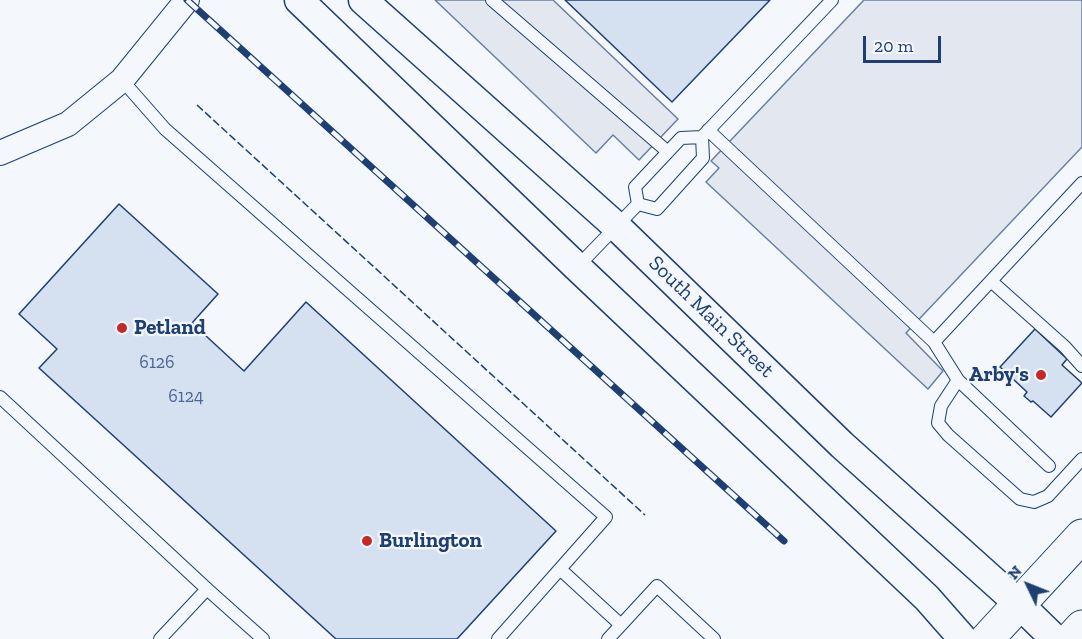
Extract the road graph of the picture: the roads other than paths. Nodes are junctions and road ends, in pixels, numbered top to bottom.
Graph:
1 (187, 0) edge
2 (299, 0) edge
3 (363, 0) edge
4 (492, 0) edge
5 (832, 0) edge
6 (122, 80) junction
7 (705, 133) junction
8 (668, 152) junction
9 (0, 153) edge
10 (1080, 188) edge
11 (638, 204) junction
12 (616, 226) junction
13 (577, 267) junction
14 (991, 281) junction
15 (934, 342) junction
16 (1082, 366) edge
17 (958, 380) junction
18 (0, 397) edge
19 (1082, 459) edge
20 (1049, 466) dead end
21 (1082, 536) edge
22 (561, 569) junction
23 (207, 589) junction
24 (1019, 604) junction
25 (621, 624) junction
26 (1082, 627) edge
27 (160, 639) edge
28 (263, 639) edge
29 (498, 639) edge
30 (608, 639) edge
31 (714, 639) edge
32 (963, 639) edge
33 (987, 639) edge
34 (1055, 639) edge
35 (1071, 639) edge

1 - 6 street
2 - 13 street
3 - 12 street, South Main Street
4 - 8 lane
5 - 7 lane
6 - 9 street
6 - 22 lane
7 - 8 lane
7 - 11 lane
7 - 15 lane
8 - 11 lane
10 - 14 lane
11 - 12 lane
12 - 13 lane
12 - 24 street, South Main Street
13 - 32 street
14 - 15 lane
14 - 16 lane
15 - 17 lane
17 - 19 lane
17 - 20 lane
18 - 23 lane
21 - 24 main road
22 - 25 lane
22 - 29 lane
23 - 27 lane
23 - 28 lane
24 - 33 main road
24 - 34 street, South Main Street
25 - 30 lane
25 - 31 lane
26 - 35 main road

